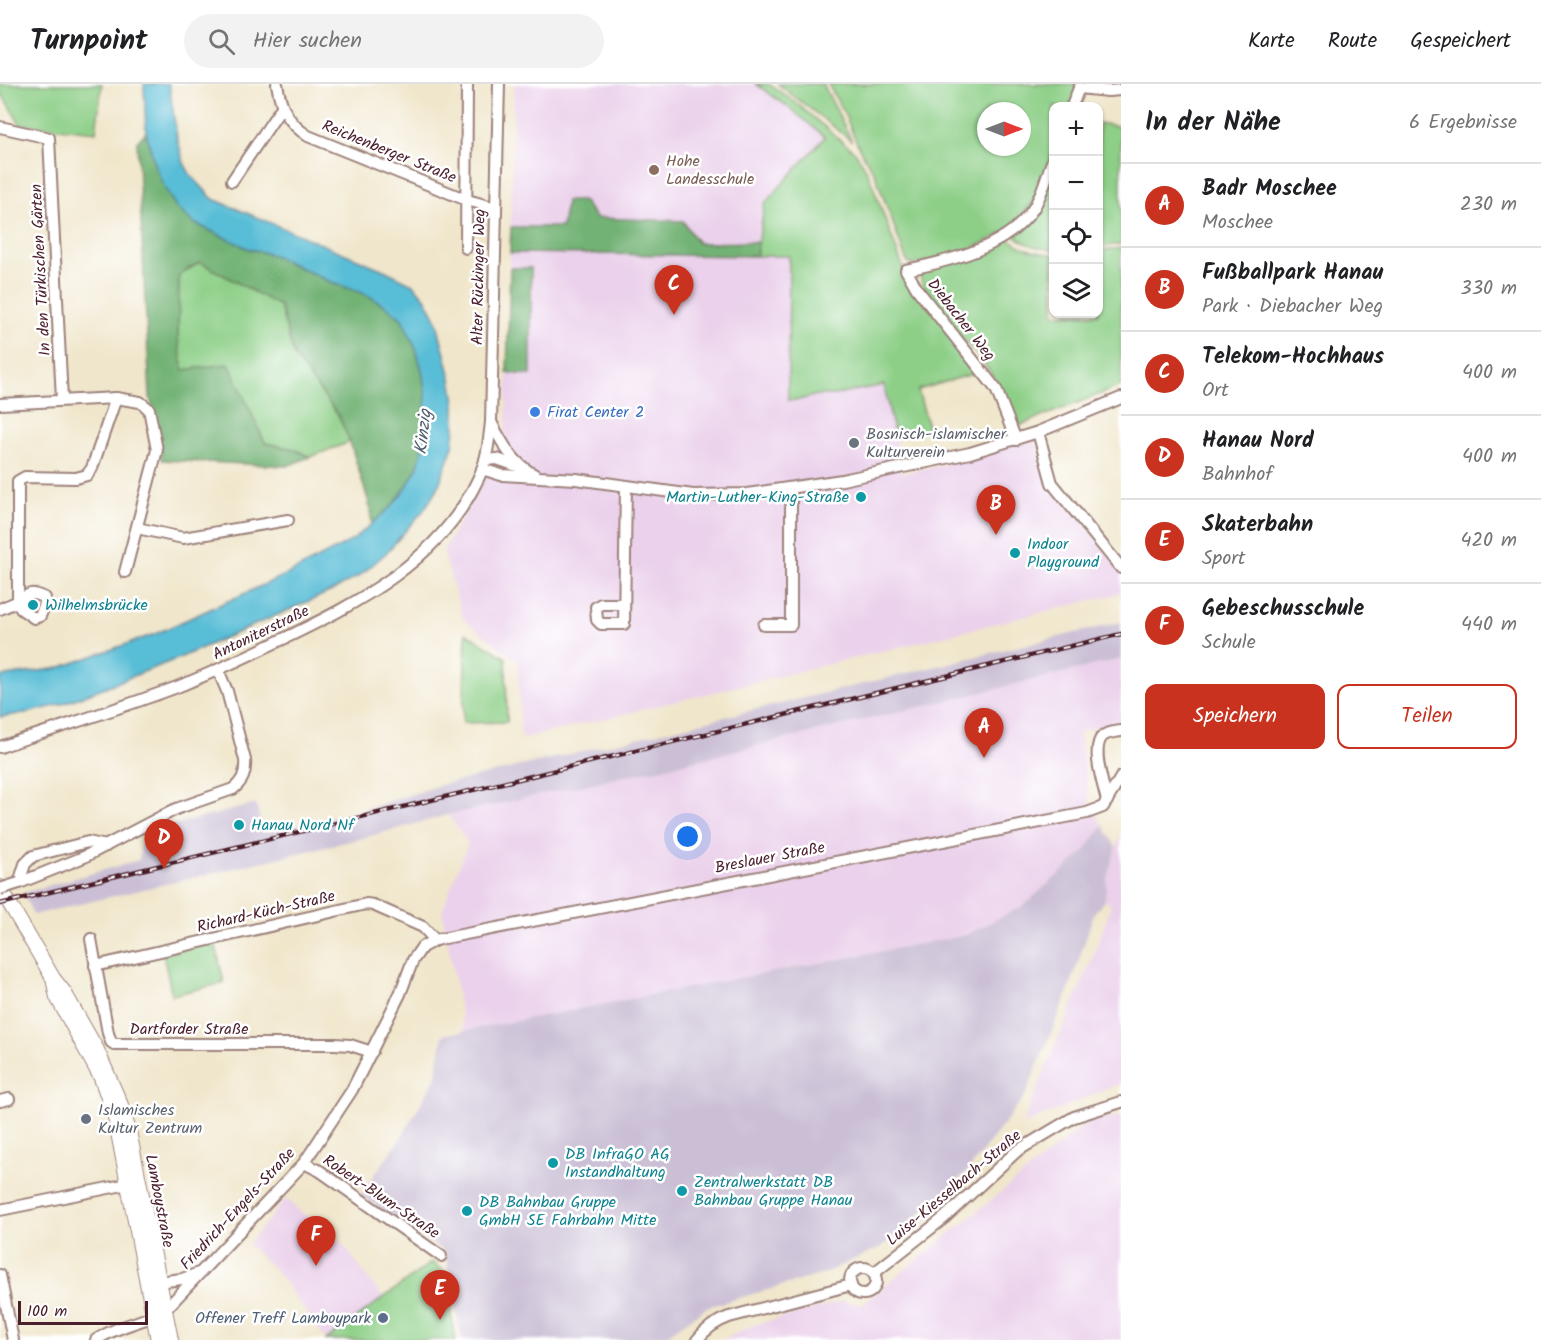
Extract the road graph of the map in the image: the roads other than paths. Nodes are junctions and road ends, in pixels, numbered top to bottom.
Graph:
1 (277, 84) edge
2 (467, 84) edge
3 (499, 84) edge
4 (1121, 90) edge
5 (1074, 102) edge
6 (282, 107) junction
7 (0, 127) edge
8 (1049, 168) edge
9 (232, 181) dead end
10 (467, 200) junction
11 (496, 208) junction
12 (466, 248) dead end
13 (116, 398) junction
14 (1120, 399) edge
15 (62, 400) junction
16 (0, 404) edge
17 (491, 422) junction
18 (1038, 432) junction
19 (1016, 440) junction
20 (483, 465) junction
21 (523, 468) junction
22 (538, 476) junction
23 (626, 486) junction
24 (791, 488) junction
25 (288, 520) dead end
26 (138, 528) junction
27 (1121, 568) edge
28 (125, 572) dead end
29 (624, 604) dead end
30 (0, 609) edge
31 (764, 625) dead end
32 (218, 670) junction
33 (1121, 731) edge
34 (0, 747) edge
35 (1121, 777) edge
36 (1107, 801) junction
37 (106, 846) junction
38 (19, 883) junction
39 (0, 888) edge
40 (91, 939) dead end
41 (435, 940) junction
42 (96, 966) junction
43 (53, 978) junction
44 (372, 1052) junction
45 (1121, 1102) edge
46 (303, 1163) junction
47 (128, 1184) junction
48 (0, 1210) edge
49 (441, 1256) dead end
50 (202, 1271) junction
51 (874, 1273) junction
52 (0, 1275) edge
53 (159, 1282) junction
54 (851, 1285) junction
55 (159, 1313) junction
56 (13, 1340) edge
57 (96, 1340) edge
58 (158, 1340) edge
59 (171, 1340) edge
60 (698, 1340) edge

1 - 6 street, Reichenberger Straße
2 - 10 street, Alter Rückinger Weg
3 - 11 street, Alter Rückinger Weg
4 - 5 street
6 - 9 street
6 - 10 street, Reichenberger Straße
7 - 15 street, In den Türkischen Gärten
8 - 19 street, Diebacher Weg
10 - 11 street, Reichenberger Straße
10 - 12 street, Alter Rückinger Weg
11 - 17 street, Alter Rückinger Weg
13 - 15 street
13 - 26 street
13 - 30 street
14 - 18 street
15 - 16 street
17 - 20 street, Alter Rückinger Weg
17 - 21 street
18 - 19 street
18 - 27 street
19 - 24 street
20 - 21 street
20 - 22 street
20 - 32 street, Antoniterstraße
21 - 22 street
22 - 23 street
23 - 24 street
23 - 29 street
24 - 31 street
25 - 26 street
26 - 28 street
32 - 34 street, Antoniterstraße
32 - 37 street
33 - 36 street
35 - 36 street
36 - 41 street, Breslauer Straße
37 - 38 street
37 - 38 street
38 - 39 street, bridge
39 - 43 main road, Lamboystraße
40 - 42 street, Dartforder Straße
41 - 42 street, Richard-Küch-Straße
41 - 44 street, Friedrich-Engels-Straße
42 - 44 street, Dartforder Straße
43 - 47 main road, Lamboystraße
43 - 53 main road, Lamboystraße
44 - 46 street, Friedrich-Engels-Straße
45 - 51 street, Luise-Kiesselbach-Straße
46 - 49 street, Robert-Blum-Straße
46 - 50 street, Friedrich-Engels-Straße
47 - 48 street
47 - 55 main road, Lamboystraße
50 - 53 street
50 - 55 street, Friedrich-Engels-Straße
51 - 54 street, Luise-Kiesselbach-Straße
51 - 54 street, Luise-Kiesselbach-Straße
52 - 56 street
53 - 55 main road, Lamboystraße
54 - 60 street, Luise-Kiesselbach-Straße
55 - 57 street
55 - 58 main road, Lamboystraße
55 - 59 main road, Lamboystraße

